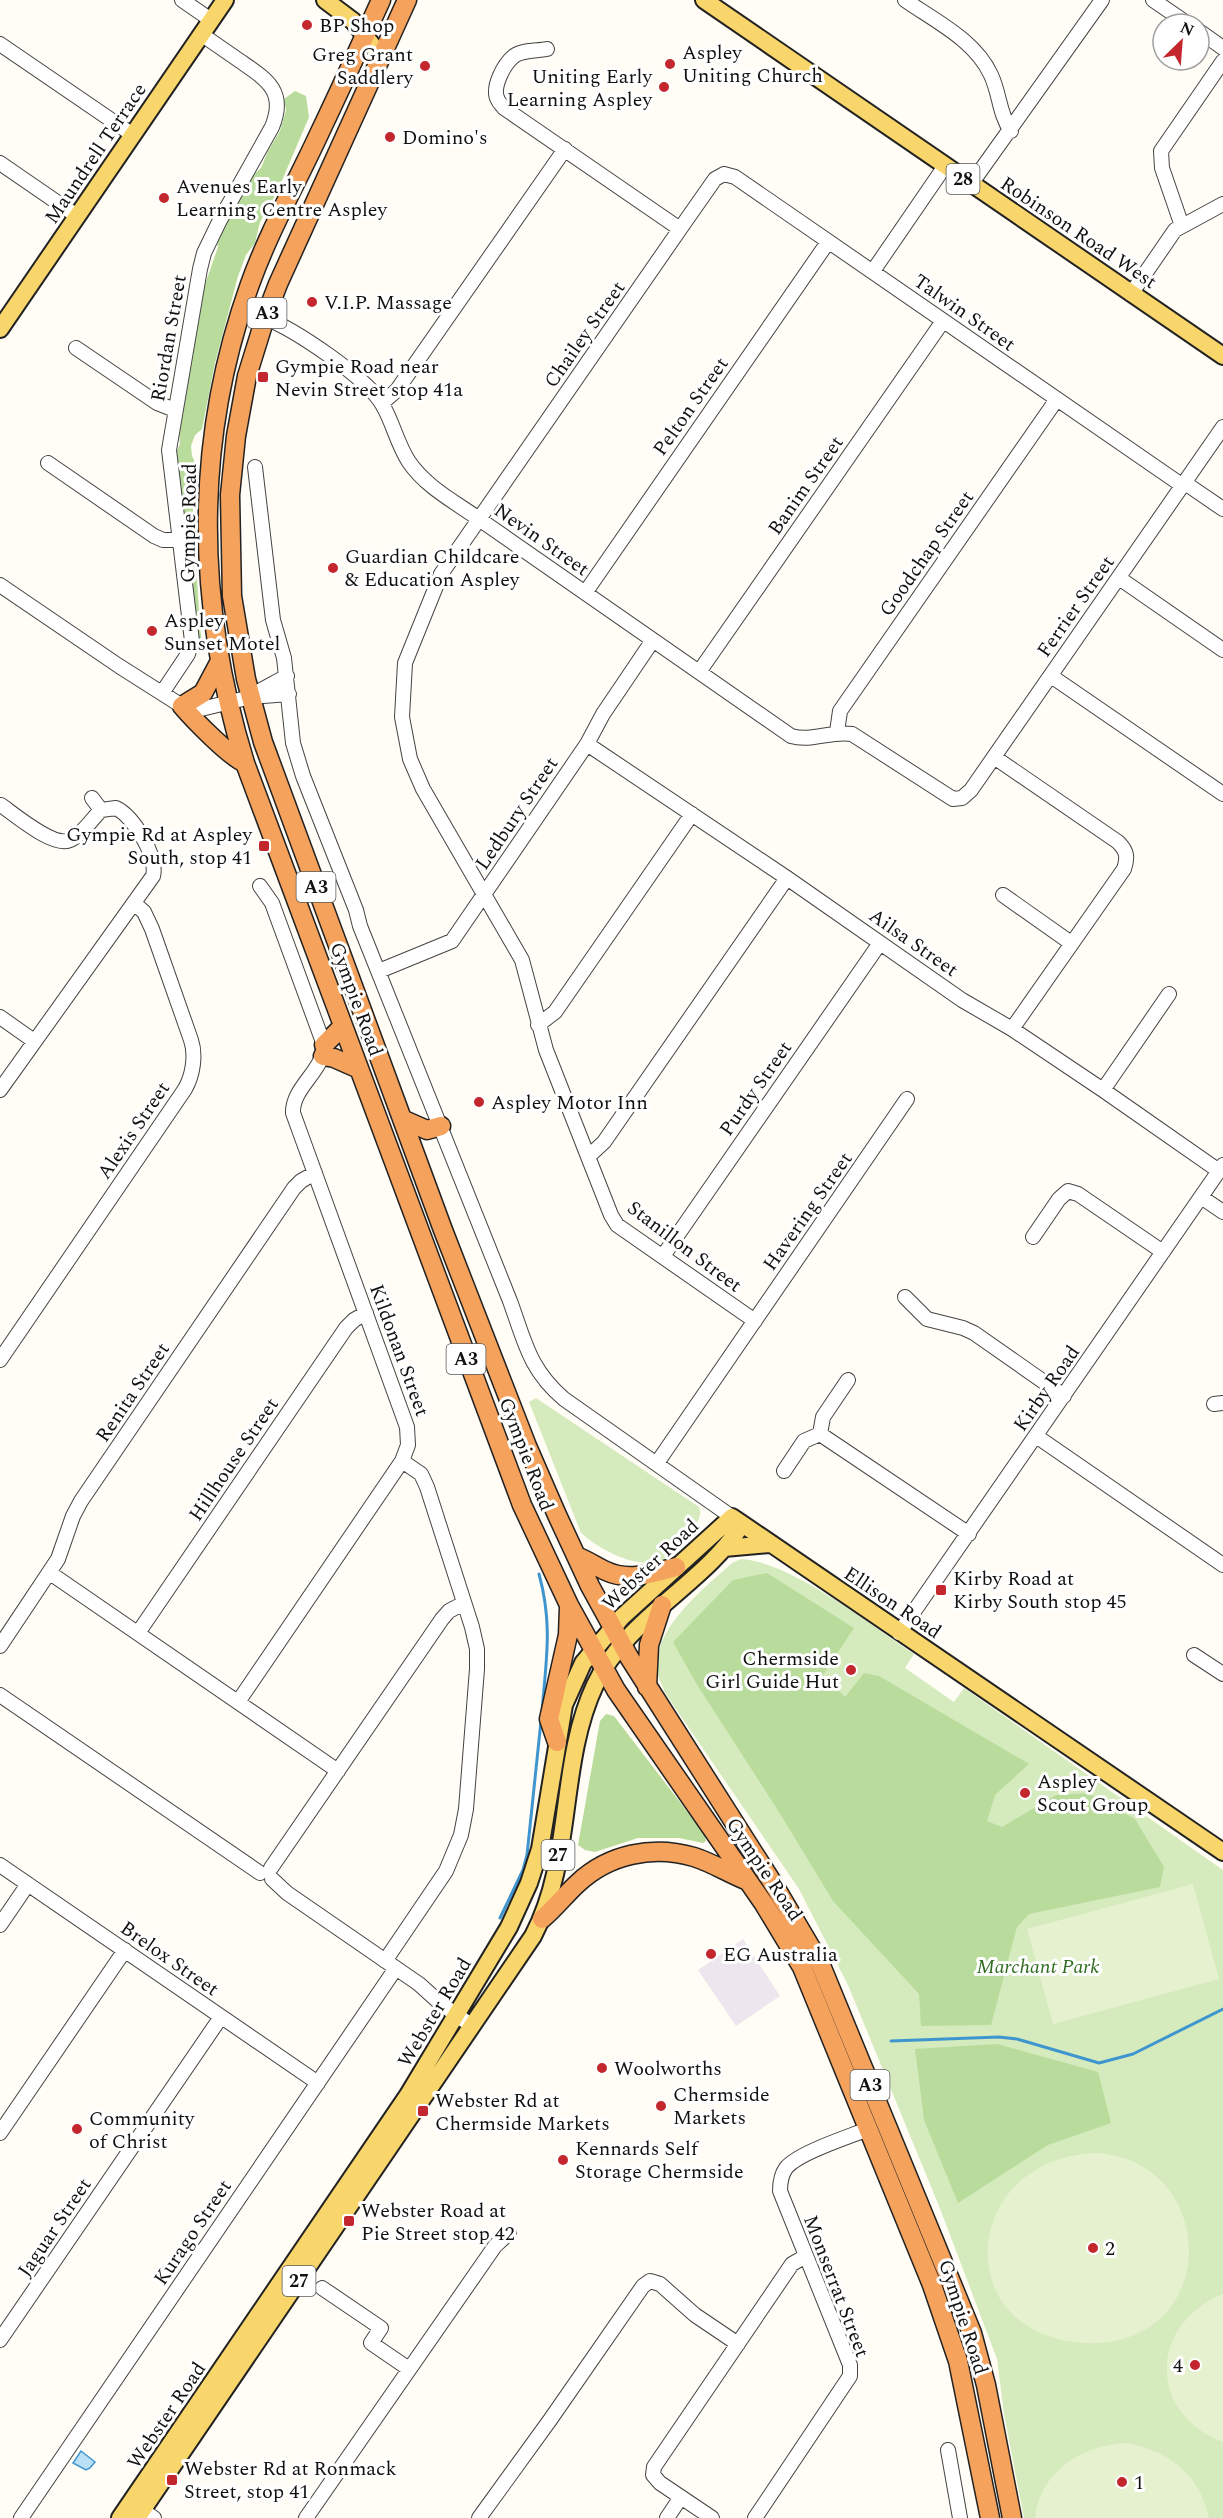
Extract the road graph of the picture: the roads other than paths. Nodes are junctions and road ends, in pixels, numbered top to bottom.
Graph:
1 (182, 0) edge
2 (225, 0) edge
3 (326, 0) edge
4 (381, 0) edge
5 (407, 0) edge
6 (704, 0) edge
7 (905, 0) edge
8 (1102, 0) edge
9 (1153, 0) edge
10 (1170, 12) edge
11 (211, 20) junction
12 (201, 34) junction
13 (365, 35) junction
14 (0, 44) edge
15 (547, 50) dead end
16 (381, 56) junction
17 (1223, 61) edge
18 (1011, 131) junction
19 (133, 135) junction
20 (565, 150) junction
21 (0, 163) edge
22 (945, 166) junction
23 (724, 174) joint
24 (971, 184) junction
25 (1223, 204) edge
26 (77, 216) junction
27 (1182, 226) junction
28 (680, 229) junction
29 (268, 242) junction
30 (828, 242) junction
31 (292, 252) junction
32 (873, 271) junction
33 (1131, 294) junction
34 (265, 318) junction
35 (3, 319) edge
36 (943, 321) junction
37 (76, 348) dead end
38 (1223, 356) edge
39 (1057, 399) junction
40 (382, 404) junction
41 (176, 410) junction
42 (1223, 427) edge
43 (48, 463) dead end
44 (255, 467) dead end
45 (1184, 484) junction
46 (1223, 509) edge
47 (479, 519) junction
48 (180, 540) junction
49 (1119, 578) junction
50 (0, 585) edge
51 (585, 592) junction
52 (653, 640) junction
53 (1223, 650) edge
54 (219, 663) junction
55 (699, 672) junction
56 (1051, 675) junction
57 (287, 676) junction
58 (162, 693) junction
59 (289, 694) junction
60 (251, 696) junction
61 (228, 703) junction
62 (182, 706) junction
63 (837, 732) junction
64 (586, 744) junction
65 (994, 757) junction
66 (245, 763) junction
67 (1223, 794) edge
68 (92, 798) dead end
69 (1, 805) edge
70 (101, 810) junction
71 (692, 814) junction
72 (787, 878) junction
73 (260, 886) dead end
74 (484, 893) junction
75 (1003, 895) dead end
76 (134, 903) junction
77 (880, 943) junction
78 (1071, 943) junction
79 (379, 971) junction
80 (1169, 994) dead end
81 (0, 1017) edge
82 (538, 1025) junction
83 (343, 1026) junction
84 (1012, 1029) junction
85 (34, 1041) junction
86 (323, 1051) junction
87 (359, 1068) junction
88 (0, 1090) edge
89 (1103, 1090) junction
90 (908, 1099) dead end
91 (402, 1119) junction
92 (441, 1126) junction
93 (589, 1156) junction
94 (1221, 1168) edge
95 (315, 1173) junction
96 (1201, 1197) junction
97 (1223, 1212) edge
98 (1033, 1237) dead end
99 (1163, 1252) junction
100 (663, 1256) junction
101 (905, 1297) dead end
102 (366, 1313) junction
103 (755, 1321) junction
104 (0, 1360) edge
105 (544, 1380) joint
106 (848, 1380) dead end
107 (1064, 1396) junction
108 (820, 1434) junction
109 (1036, 1436) junction
110 (402, 1461) junction
111 (657, 1463) junction
112 (784, 1470) dead end
113 (737, 1520) junction
114 (969, 1534) junction
115 (769, 1544) junction
116 (724, 1548) junction
117 (576, 1556) junction
118 (1223, 1565) edge
119 (676, 1567) junction
120 (50, 1573) junction
121 (464, 1603) junction
122 (569, 1605) junction
123 (662, 1605) junction
124 (613, 1628) junction
125 (138, 1633) junction
126 (899, 1633) junction
127 (622, 1644) junction
128 (0, 1646) edge
129 (593, 1650) junction
130 (1194, 1655) dead end
131 (603, 1668) junction
132 (1223, 1674) edge
133 (647, 1687) junction
134 (0, 1695) edge
135 (238, 1702) junction
136 (557, 1742) junction
137 (338, 1771) junction
138 (1223, 1852) edge
139 (0, 1865) edge
140 (268, 1873) junction
141 (748, 1881) junction
142 (28, 1884) junction
143 (542, 1919) junction
144 (0, 1925) edge
145 (125, 1950) junction
146 (390, 1964) junction
147 (459, 2010) junction
148 (221, 2017) junction
149 (476, 2021) junction
150 (318, 2083) junction
151 (868, 2129) junction
152 (0, 2133) edge
153 (509, 2233) dead end
154 (806, 2256) junction
155 (322, 2288) dead end
156 (0, 2340) edge
157 (738, 2344) junction
158 (410, 2369) junction
159 (948, 2450) dead end
160 (681, 2497) junction
161 (141, 2512) edge
162 (21, 2518) edge
163 (120, 2518) edge
164 (306, 2518) edge
165 (479, 2518) edge
166 (667, 2518) edge
167 (712, 2518) edge
168 (755, 2518) edge
169 (960, 2518) edge
170 (990, 2518) edge
171 (1012, 2518) edge

1 - 11 street
2 - 11 main road, Maundrell Terrace
3 - 13 main road
4 - 13 highway, Gympie Road / A3
5 - 16 highway, Gympie Road / A3
6 - 22 main road, Robinson Road West / 28
7 - 18 street
8 - 18 street
9 - 10 street
11 - 12 main road, Maundrell Terrace
12 - 19 main road, Maundrell Terrace
12 - 41 street, Riordan Street
13 - 16 main road
13 - 29 highway, Gympie Road / A3
14 - 19 street
15 - 20 street
16 - 31 highway, Gympie Road / A3
17 - 27 street
18 - 24 street
19 - 26 main road, Maundrell Terrace
20 - 28 street
20 - 40 street
21 - 26 street
22 - 24 main road, Robinson Road West / 28
22 - 32 street
23 - 28 street, Chailey Street
23 - 30 street, Talwin Street
24 - 33 main road, Robinson Road West / 28
25 - 27 street
26 - 35 main road, Maundrell Terrace
27 - 33 street
28 - 47 street, Chailey Street
29 - 31 highway
29 - 54 highway, Gympie Road / A3
30 - 32 street, Talwin Street
30 - 51 street, Pelton Street
31 - 34 highway, Gympie Road / A3
32 - 36 street, Talwin Street
33 - 38 main road, Robinson Road West / 28
34 - 40 street, Nevin Street
34 - 60 highway, Gympie Road / A3
36 - 39 street, Talwin Street
36 - 55 street, Banim Street
37 - 41 street
39 - 45 street, Talwin Street
39 - 63 street, Goodchap Street
40 - 47 street, Nevin Street
41 - 48 street, Riordan Street
42 - 45 street, Ferrier Street
43 - 48 street
44 - 57 street, Gympie Road
45 - 46 street, Talwin Street
45 - 49 street, Ferrier Street
47 - 51 street, Nevin Street
47 - 74 street, Chailey Street
48 - 58 street, Riordan Street
49 - 53 street
49 - 56 street, Ferrier Street
50 - 58 street
51 - 52 street, Nevin Street
52 - 55 street, Nevin Street
52 - 64 street, Ledbury Street
54 - 61 highway, Gympie Road / A3
54 - 62 highway
55 - 63 street, Nevin Street
56 - 65 street, Ferrier Street
56 - 67 street
57 - 59 street, Gympie Road
57 - 60 street
58 - 62 street
59 - 60 street
59 - 79 street, Gympie Road
60 - 61 street
60 - 91 highway, Gympie Road / A3
61 - 62 street
61 - 66 highway, Gympie Road / A3
62 - 66 highway
63 - 65 street, Ferrier Street
64 - 71 street, Ailsa Street
64 - 74 street, Ledbury Street
65 - 78 street
66 - 83 highway, Gympie Road / A3
68 - 70 street
69 - 70 street
70 - 76 street
71 - 72 street, Ailsa Street
71 - 82 street
72 - 77 street, Ailsa Street
72 - 93 street
73 - 86 street
74 - 79 street, Ledbury Street
74 - 82 street, Stanillon Street
75 - 78 street
76 - 85 street
76 - 104 street, Alexis Street
77 - 84 street, Ailsa Street
77 - 100 street, Purdy Street
78 - 84 street
79 - 92 street, Gympie Road
80 - 89 street
81 - 85 street
82 - 93 street, Stanillon Street
83 - 86 highway
83 - 87 highway, Gympie Road / A3
84 - 89 street, Ailsa Street
85 - 88 street
86 - 87 highway
86 - 95 street, Kildonan Street
87 - 122 highway, Gympie Road / A3
89 - 94 street, Ailsa Street
90 - 103 street, Havering Street
91 - 92 highway
91 - 117 highway, Gympie Road / A3
92 - 105 street, Gympie Road
93 - 100 street, Stanillon Street
94 - 96 street, Kirby Road
95 - 102 street, Kildonan Street
95 - 120 street, Renita Street
96 - 97 street
96 - 99 street, Kirby Road
98 - 99 street
99 - 107 street, Kirby Road
100 - 103 street, Stanillon Street
101 - 107 street
102 - 110 street, Kildonan Street
102 - 125 street, Hillhouse Street
103 - 111 street, Havering Street
105 - 111 street, Ellison Road
106 - 108 street
107 - 109 street, Kirby Road
108 - 112 street
108 - 114 street
109 - 114 street, Kirby Road
109 - 118 street
110 - 121 street
110 - 135 street
111 - 113 street, Ellison Road
113 - 115 main road, Ellison Road
113 - 116 main road, Webster Road / 27
113 - 119 main road, Webster Road / 27
114 - 126 street, Kirby Road
115 - 116 main road
115 - 126 main road, Ellison Road
116 - 123 main road, Webster Road / 27
117 - 119 highway
117 - 124 highway, Gympie Road / A3
119 - 124 main road, Webster Road / 27
120 - 125 street
120 - 128 street, Renita Street
121 - 137 street
121 - 146 street
122 - 129 highway, Gympie Road / A3
122 - 136 highway
123 - 127 main road, Webster Road / 27
123 - 133 highway
124 - 127 highway, Gympie Road / A3
124 - 129 main road, Webster Road / 27
125 - 135 street
126 - 138 main road, Ellison Road
127 - 131 main road, Webster Road / 27
127 - 133 highway, Gympie Road / A3
129 - 131 highway, Gympie Road / A3
129 - 136 main road, Webster Road / 27
130 - 132 street
131 - 141 highway, Gympie Road / A3
131 - 143 main road, Webster Road / 27
133 - 171 highway, Gympie Road / A3
134 - 140 street
135 - 137 street
136 - 147 main road, Webster Road / 27
137 - 140 street
139 - 142 street, Brelox Street
140 - 146 street
141 - 143 highway
141 - 151 highway, Gympie Road / A3
142 - 144 street
142 - 145 street, Brelox Street
143 - 149 main road, Webster Road / 27
145 - 148 street, Brelox Street
145 - 152 street
146 - 147 street
146 - 150 street, Kurago Street
147 - 149 street
147 - 161 main road, Webster Road / 27
148 - 150 street, Brelox Street
148 - 156 street, Jaguar Street
149 - 161 main road, Webster Road / 27
150 - 162 street, Kurago Street
151 - 154 street, Monserrat Street
151 - 170 highway, Gympie Road / A3
153 - 158 street
154 - 157 street
154 - 168 street, Monserrat Street
155 - 158 street
157 - 160 street
157 - 165 street
158 - 164 street
159 - 169 street
160 - 166 street
160 - 167 street
161 - 163 main road, Webster Road / 27

